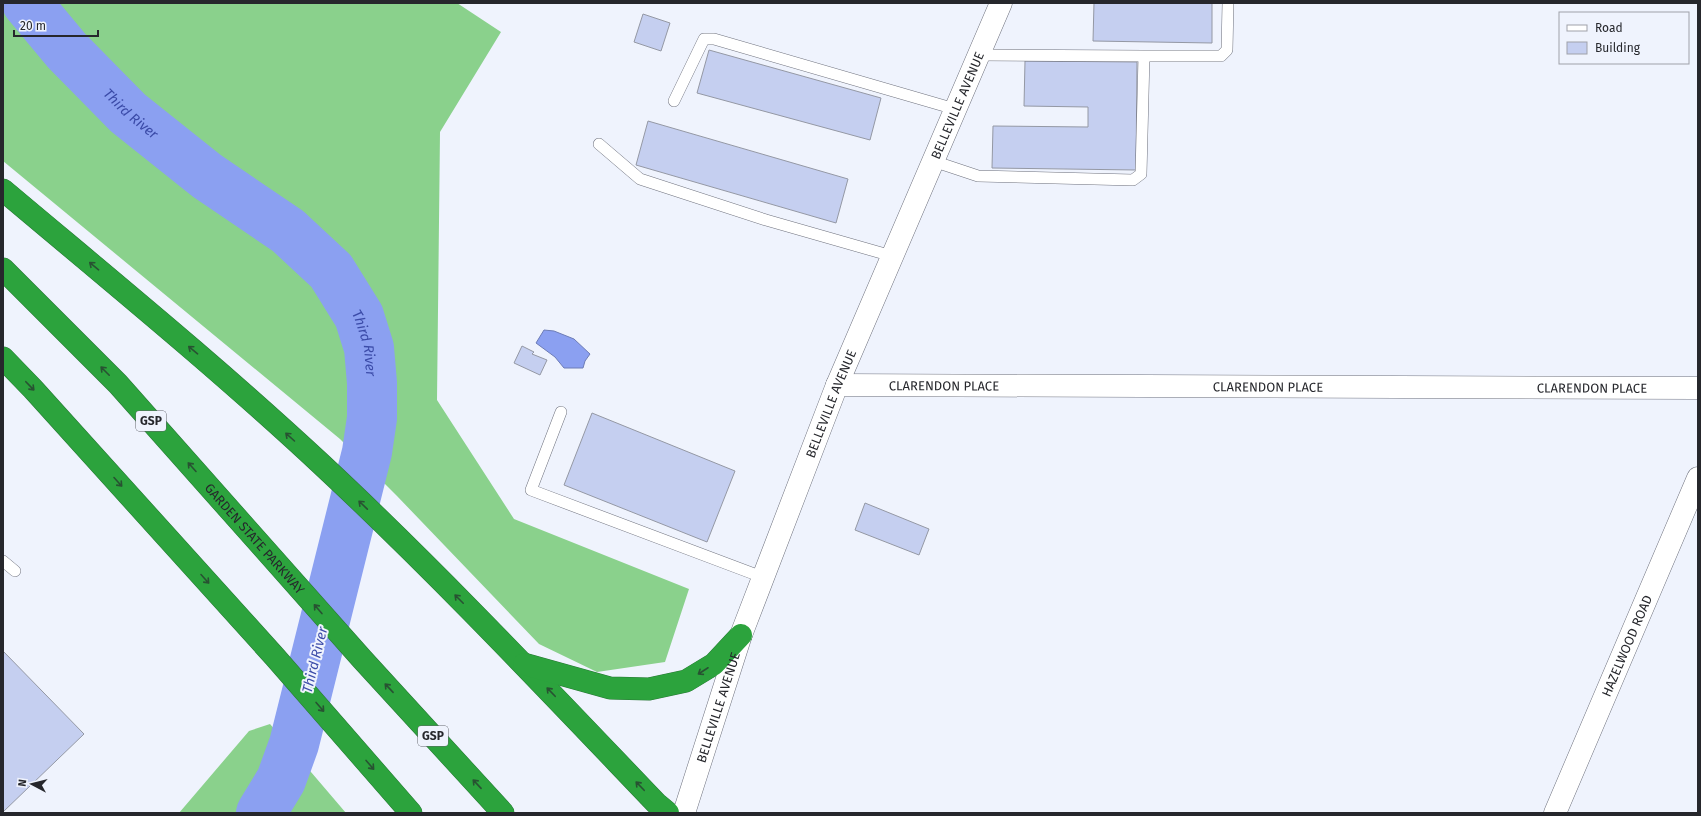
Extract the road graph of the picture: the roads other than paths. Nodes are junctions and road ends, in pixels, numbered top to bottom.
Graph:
1 (1001, 3) edge
2 (1228, 3) edge
3 (979, 55) junction
4 (1144, 56) junction
5 (674, 101) dead end
6 (955, 109) junction
7 (599, 144) dead end
8 (933, 161) junction
9 (3, 190) edge
10 (892, 256) junction
11 (3, 269) edge
12 (3, 358) edge
13 (837, 385) junction
14 (1698, 388) edge
15 (561, 412) dead end
16 (1698, 478) edge
17 (3, 561) edge
18 (15, 571) dead end
19 (762, 577) junction
20 (741, 635) junction
21 (524, 664) junction
22 (411, 813) edge
23 (503, 813) edge
24 (668, 813) edge
25 (684, 813) edge
26 (1555, 813) edge

1 - 3 street, BELLEVILLE AVENUE
2 - 4 lane
3 - 4 lane
3 - 6 street, BELLEVILLE AVENUE
4 - 8 lane
5 - 6 lane
6 - 8 street, BELLEVILLE AVENUE
7 - 10 lane
8 - 10 street, BELLEVILLE AVENUE
21 -> 9 highway
10 - 13 street, BELLEVILLE AVENUE
23 -> 11 highway, GARDEN STATE PARKWAY / GSP
12 -> 22 highway
13 - 14 street, CLARENDON PLACE
13 - 19 street, BELLEVILLE AVENUE
15 - 19 lane
16 - 26 street, HAZELWOOD ROAD
17 - 18 lane
19 - 20 street, BELLEVILLE AVENUE
20 -> 21 highway
20 - 25 street, BELLEVILLE AVENUE
24 -> 21 highway

